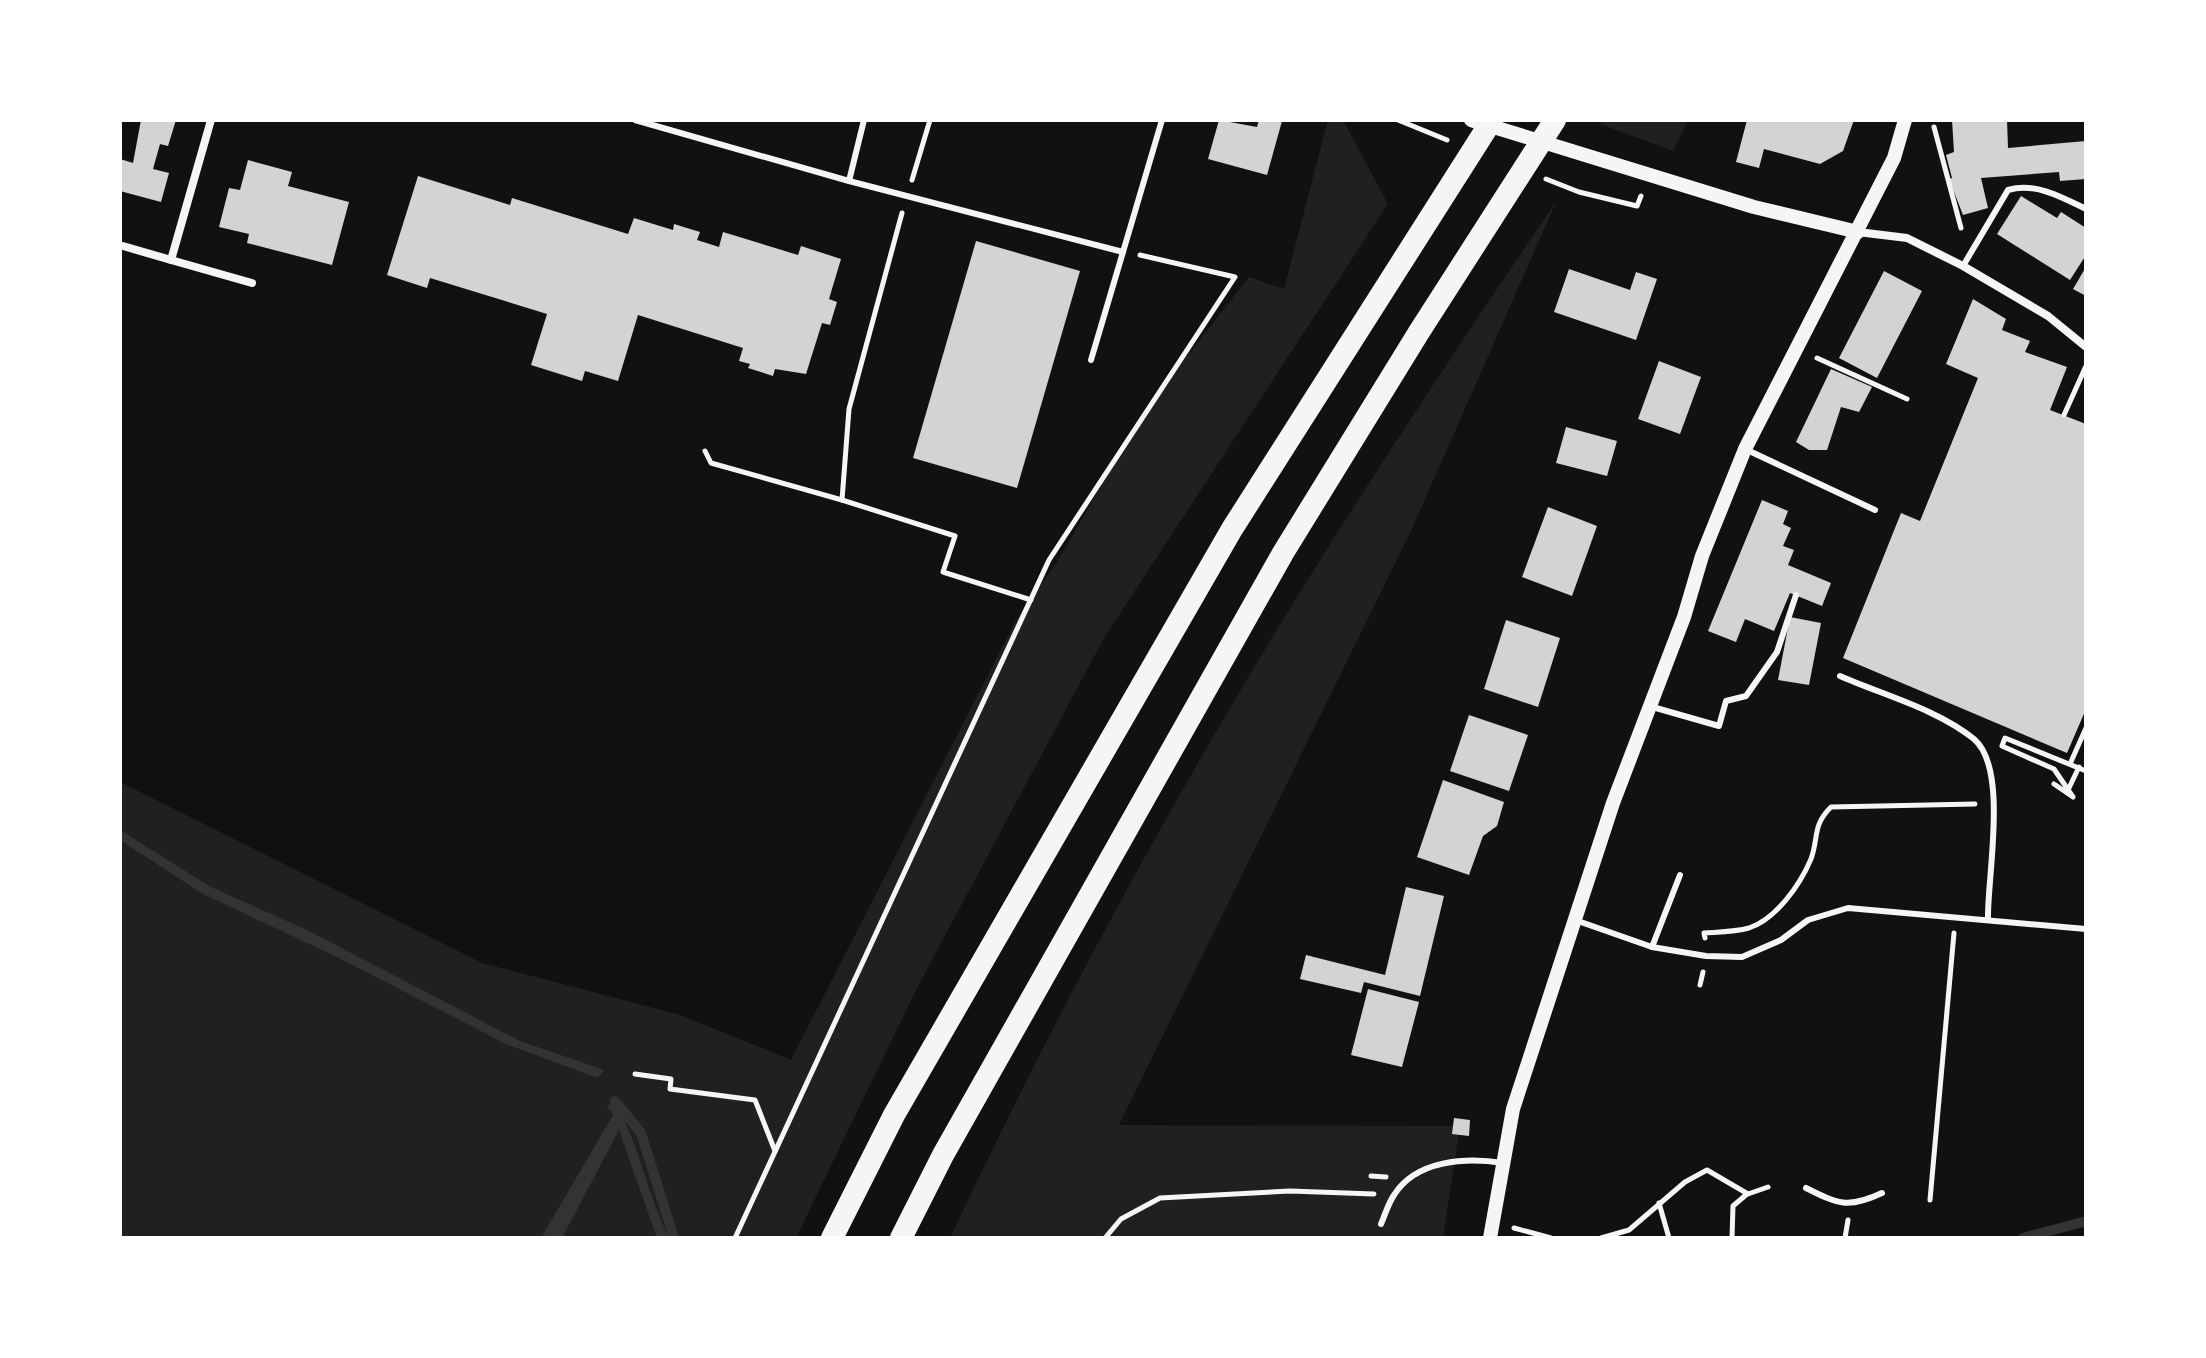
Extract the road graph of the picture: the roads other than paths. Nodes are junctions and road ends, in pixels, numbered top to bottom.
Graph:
1 (211, 120) edge
2 (635, 120) edge
3 (864, 120) edge
4 (1162, 120) edge
5 (1471, 120) edge
6 (1492, 120) edge
7 (1555, 120) edge
8 (1905, 120) edge
9 (849, 181) junction
10 (2086, 209) edge
11 (1858, 232) junction
12 (123, 246) dead end
13 (1123, 252) junction
14 (171, 260) junction
15 (1963, 266) junction
16 (252, 283) dead end
17 (2086, 347) edge
18 (1091, 360) dead end
19 (1745, 449) junction
20 (1875, 510) dead end
21 (1796, 595) dead end
22 (1840, 676) dead end
23 (1649, 706) junction
24 (1680, 875) dead end
25 (1988, 919) junction
26 (1575, 920) junction
27 (2086, 929) edge
28 (1652, 947) junction
29 (1503, 1163) junction
30 (1806, 1188) dead end
31 (1882, 1193) dead end
32 (1381, 1224) dead end
33 (832, 1238) edge
34 (901, 1238) edge
35 (1490, 1238) edge

1 - 14 street
2 - 9 lane
3 - 9 lane
4 - 13 lane
5 - 11 street
6 - 33 highway
7 - 34 highway
8 - 11 street
9 - 13 lane
10 - 15 lane
11 - 15 street
11 - 19 street
12 - 14 street
13 - 18 lane
14 - 16 street
15 - 17 street
19 - 20 lane
19 - 23 street
21 - 23 lane
22 - 25 lane
23 - 26 street
24 - 28 lane
25 - 27 lane
25 - 28 lane
26 - 28 lane
26 - 29 street
29 - 32 lane
29 - 35 street
30 - 31 lane

